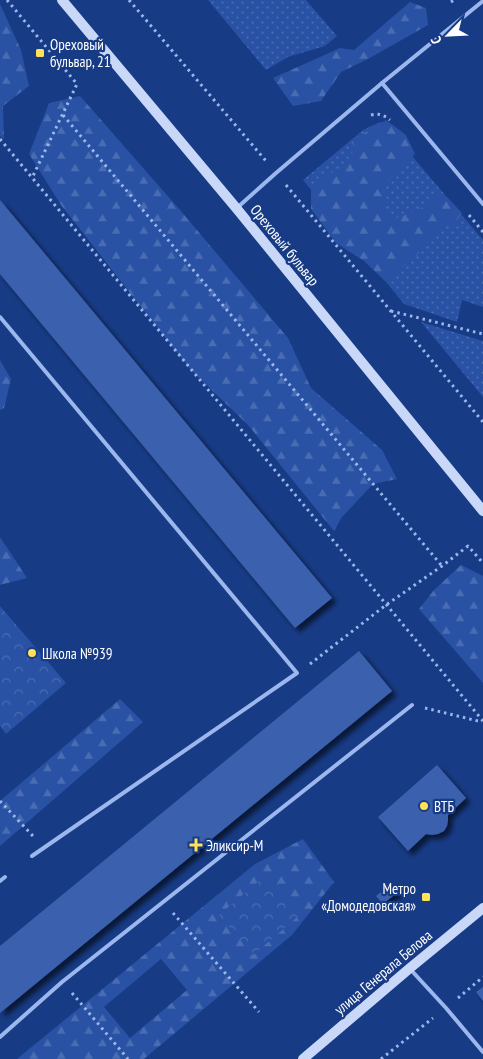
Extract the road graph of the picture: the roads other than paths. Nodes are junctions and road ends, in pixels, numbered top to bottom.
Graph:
1 (62, 0) edge
2 (483, 1) edge
3 (382, 83) junction
4 (483, 204) edge
5 (237, 209) junction
6 (0, 317) edge
7 (483, 511) edge
8 (412, 705) road end
9 (32, 856) dead end
10 (5, 877) dead end
11 (0, 881) edge
12 (483, 908) edge
13 (410, 968) junction
14 (0, 1036) edge
15 (483, 1052) edge
16 (303, 1059) edge

1 - 5 main road, Ореховый бульвар
2 - 3 lane
3 - 4 lane
3 - 5 lane
5 - 7 main road, Ореховый бульвар
6 - 9 lane
8 - 14 lane
10 - 11 lane
12 - 13 main road, улица Генерала Белова
13 - 15 lane
13 - 16 main road, улица Генерала Белова

